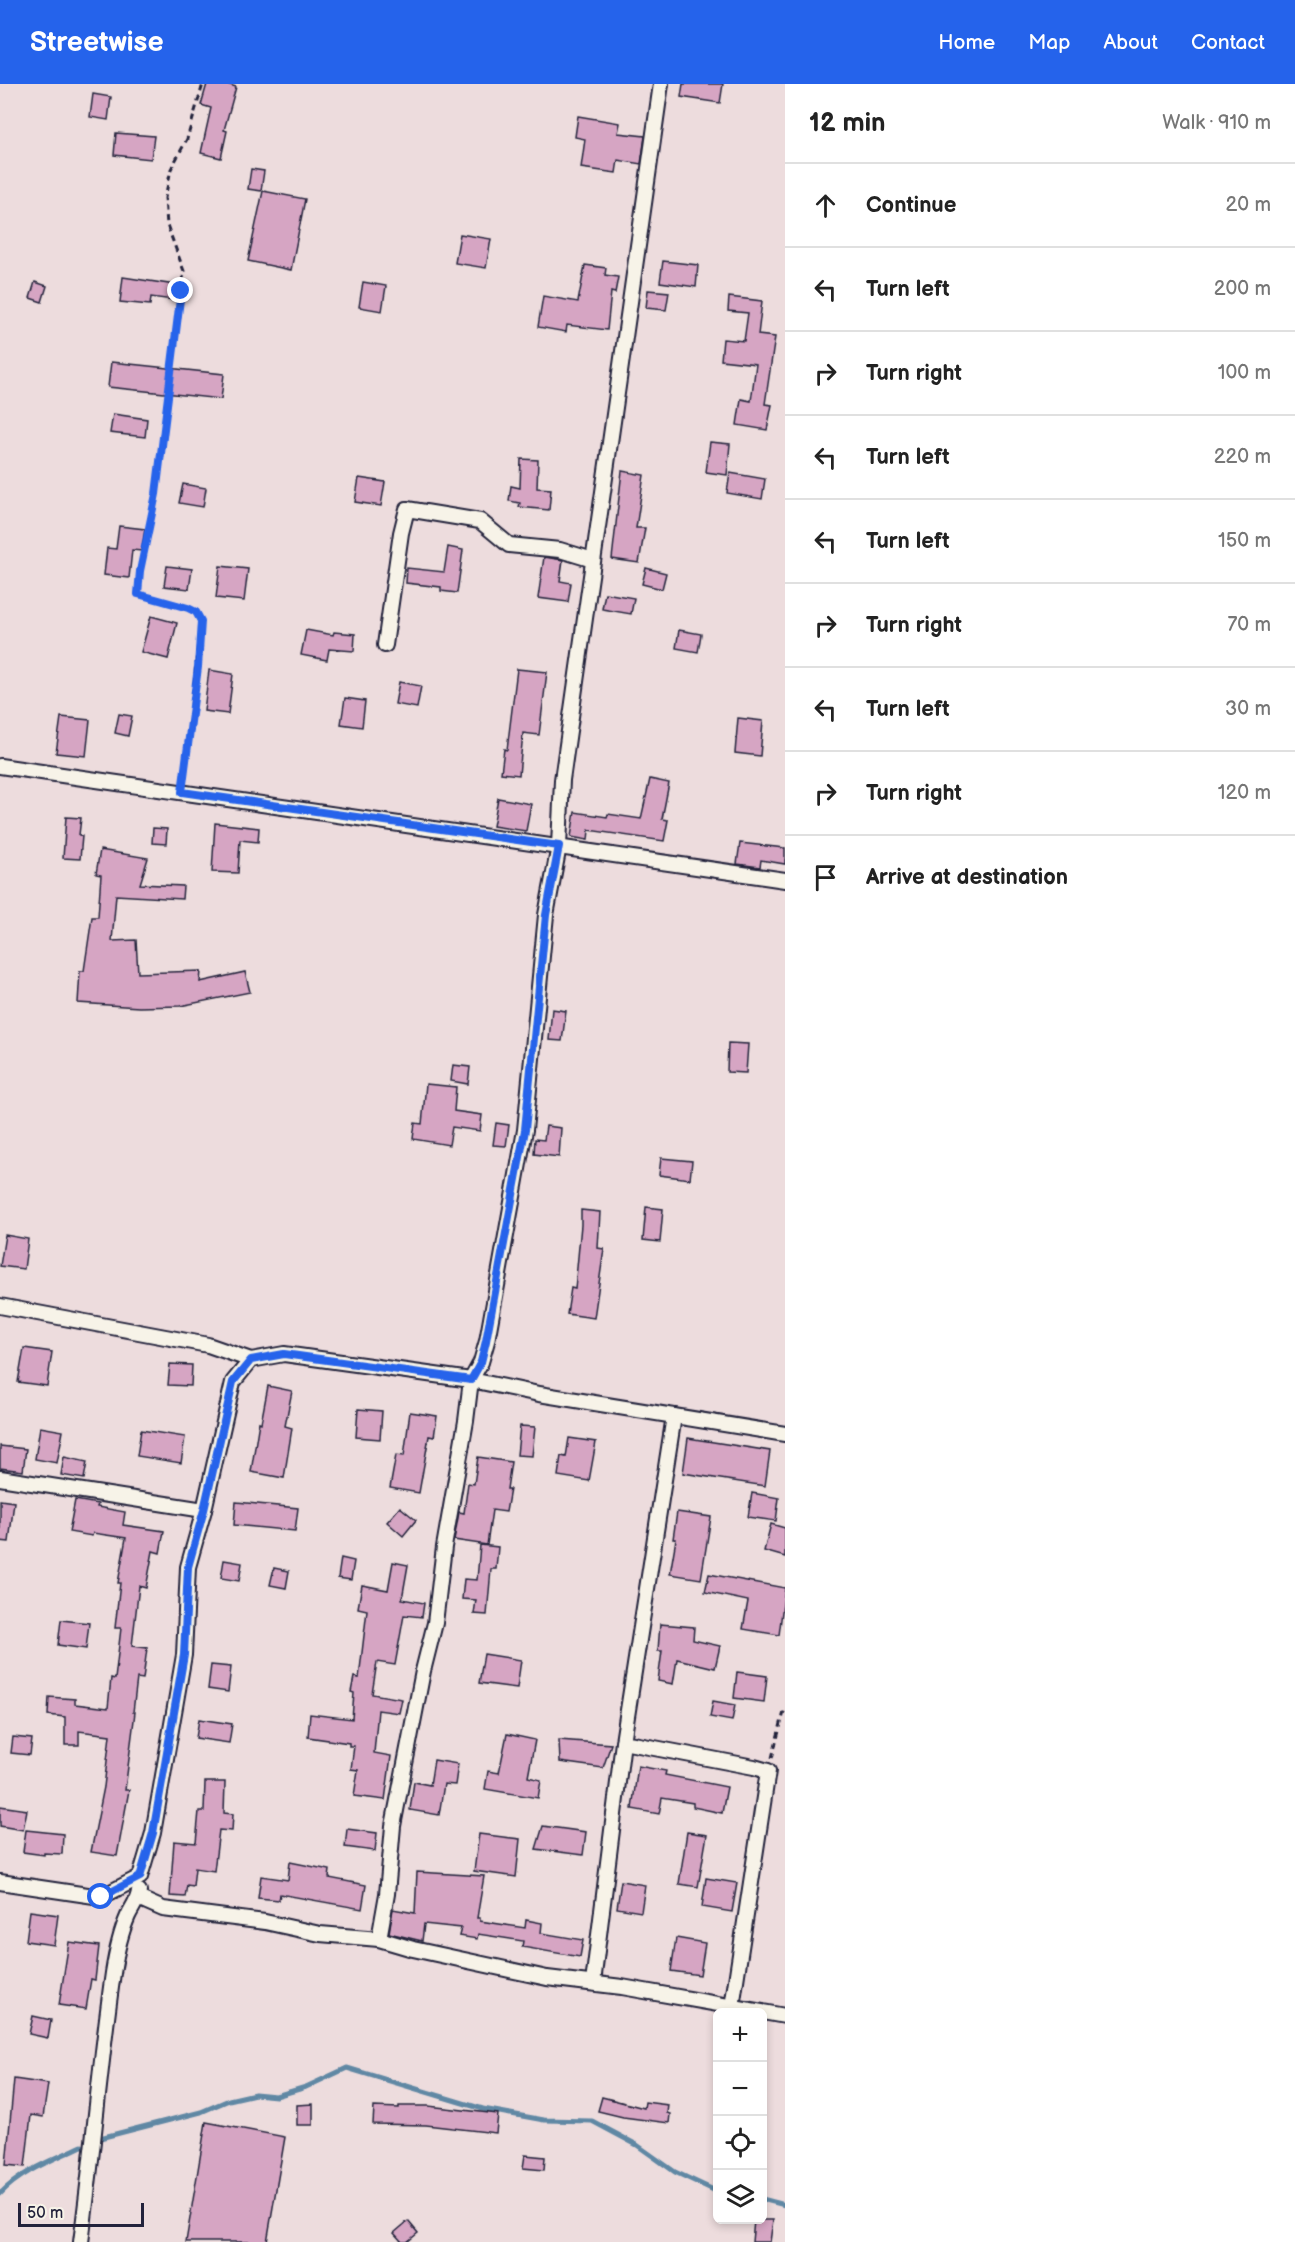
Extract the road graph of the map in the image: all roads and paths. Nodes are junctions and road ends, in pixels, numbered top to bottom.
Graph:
1 (203, 84) edge
2 (661, 84) edge
3 (593, 560) junction
4 (385, 645) dead end
5 (0, 766) edge
6 (182, 792) junction
7 (559, 846) junction
8 (785, 880) edge
9 (0, 1306) edge
10 (251, 1360) junction
11 (471, 1380) junction
12 (674, 1416) junction
13 (785, 1434) edge
14 (0, 1478) edge
15 (204, 1510) junction
16 (785, 1708) edge
17 (623, 1742) junction
18 (768, 1771) junction
19 (140, 1877) junction
20 (0, 1882) edge
21 (138, 1898) junction
22 (379, 1939) junction
23 (593, 1983) junction
24 (732, 2007) junction
25 (785, 2016) edge
26 (81, 2242) edge

1 - 6 path
2 - 3 street
3 - 4 street
3 - 7 street
5 - 6 street
6 - 7 street
7 - 8 street
7 - 11 street
9 - 10 street
10 - 11 street
10 - 15 street
11 - 12 street
11 - 22 street
12 - 13 street
12 - 17 street
14 - 15 street
15 - 19 street
16 - 18 path
17 - 18 street
17 - 23 street
18 - 24 street
19 - 20 street
19 - 21 street
21 - 22 street
21 - 26 street
22 - 23 street
23 - 24 street
24 - 25 street

